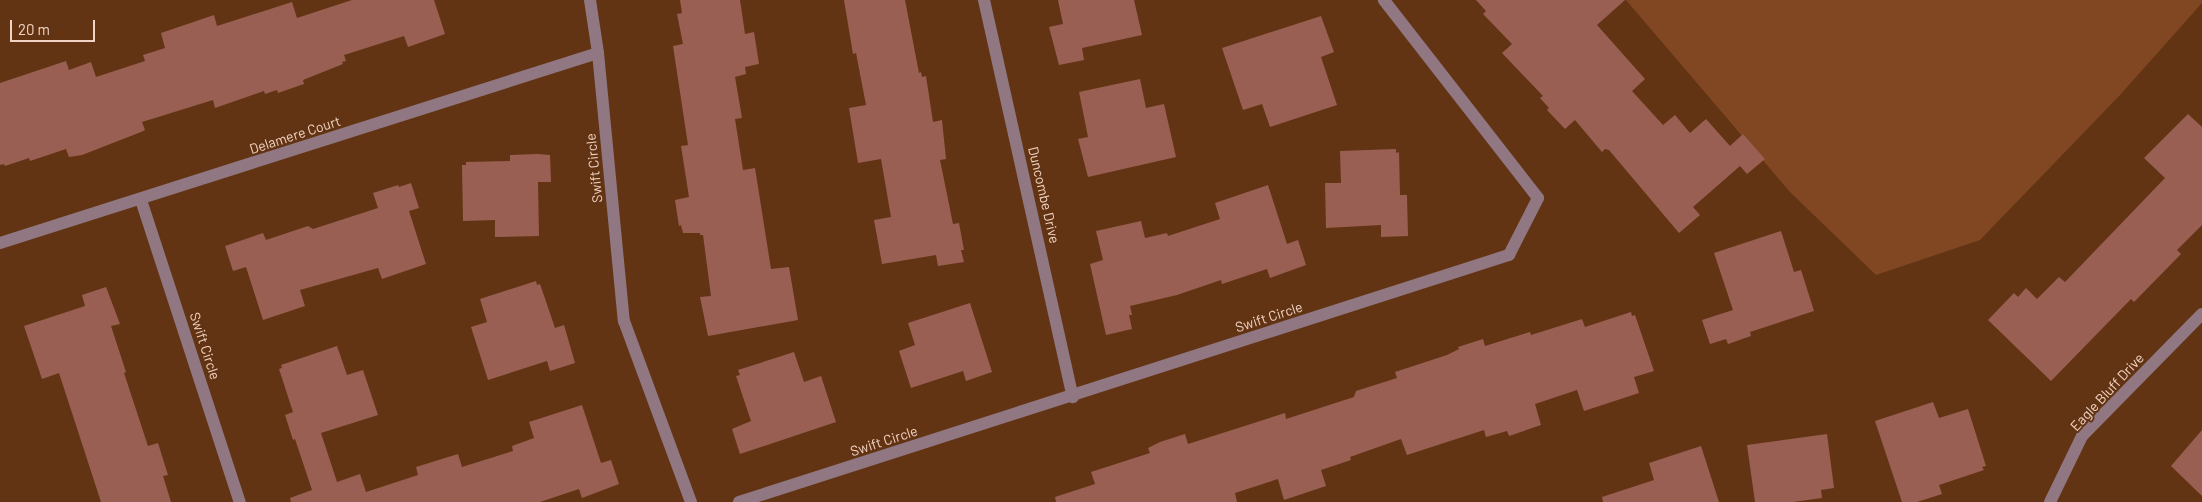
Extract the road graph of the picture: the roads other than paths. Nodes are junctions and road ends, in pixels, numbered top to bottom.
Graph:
1 (590, 0) edge
2 (984, 0) edge
3 (1384, 0) edge
4 (598, 54) junction
5 (141, 200) junction
6 (0, 243) edge
7 (2202, 314) edge
8 (1073, 397) junction
9 (240, 502) edge
10 (691, 502) edge
11 (739, 502) edge
12 (2050, 502) edge

1 - 4 street, Swift Circle
2 - 8 street, Duncombe Drive
3 - 8 street, Swift Circle
4 - 5 street, Delamere Court
4 - 10 street, Swift Circle
5 - 6 street, Delamere Court
5 - 9 street, Swift Circle
7 - 12 street, Eagle Bluff Drive
8 - 11 street, Swift Circle

